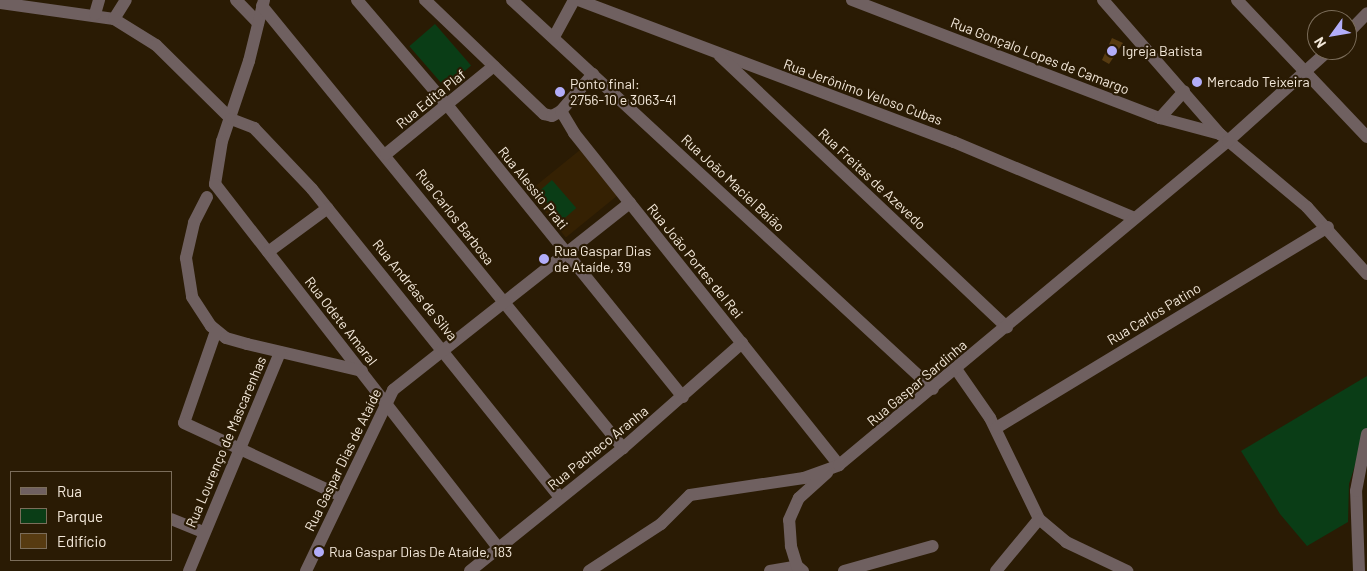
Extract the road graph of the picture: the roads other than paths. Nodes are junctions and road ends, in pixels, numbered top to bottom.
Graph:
1 (99, 0) edge
2 (126, 0) edge
3 (236, 0) edge
4 (357, 0) edge
5 (425, 0) edge
6 (512, 0) edge
7 (574, 0) edge
8 (578, 0) edge
9 (852, 0) edge
10 (1103, 0) edge
11 (1236, 0) edge
12 (0, 3) edge
13 (15, 3) edge
14 (263, 3) edge
15 (1367, 12) edge
16 (95, 14) junction
17 (114, 19) junction
18 (258, 23) junction
19 (1357, 23) edge
20 (554, 37) junction
21 (716, 53) junction
22 (1319, 60) edge
23 (494, 66) junction
24 (1305, 72) junction
25 (593, 74) junction
26 (1184, 91) junction
27 (448, 106) junction
28 (561, 111) junction
29 (1160, 118) junction
30 (231, 119) junction
31 (1367, 137) edge
32 (1224, 138) junction
33 (386, 154) junction
34 (207, 197) dead end
35 (630, 203) junction
36 (328, 208) junction
37 (1136, 218) junction
38 (1328, 227) junction
39 (268, 252) junction
40 (565, 253) junction
41 (1367, 274) edge
42 (502, 300) junction
43 (1007, 327) junction
44 (216, 331) junction
45 (742, 343) junction
46 (443, 349) junction
47 (280, 352) junction
48 (956, 369) junction
49 (362, 371) junction
50 (933, 388) junction
51 (683, 397) junction
52 (386, 401) junction
53 (996, 428) junction
54 (1367, 434) edge
55 (623, 448) junction
56 (240, 452) junction
57 (839, 465) junction
58 (827, 472) junction
59 (341, 496) junction
60 (560, 498) junction
61 (172, 519) edge
62 (1039, 519) junction
63 (204, 532) junction
64 (933, 546) dead end
65 (498, 548) junction
66 (800, 569) edge
67 (189, 571) edge
68 (306, 571) edge
69 (470, 571) edge
70 (589, 571) edge
71 (770, 571) edge
72 (844, 571) edge
73 (996, 571) edge
74 (1127, 571) edge
75 (1359, 571) edge

1 - 16 street
2 - 17 street
3 - 18 street
4 - 27 street, Rua Alessio Prati
5 - 23 street
6 - 20 street, Rua João Maciel Baião
7 - 20 street
8 - 21 street, Rua Jerônimo Veloso Cubas
9 - 29 street, Rua Gonçalo Lopes de Camargo
10 - 26 street
11 - 24 street
12 - 13 street
13 - 16 street
14 - 18 street
14 - 33 street, Rua Carlos Barbosa
15 - 19 street
16 - 17 street
17 - 30 street
18 - 30 street
20 - 25 street, Rua João Maciel Baião
21 - 37 street, Rua Jerônimo Veloso Cubas
21 - 43 street, Rua Freitas de Azevedo
22 - 24 street, Rua Gaspar Sardinha
23 - 27 street, Rua Edita Plaf
23 - 28 street
24 - 31 street
24 - 32 street, Rua Gaspar Sardinha
25 - 28 street
25 - 50 street, Rua João Maciel Baião
26 - 29 street
26 - 32 street
27 - 33 street, Rua Edita Plaf
27 - 40 street, Rua Alessio Prati
28 - 35 street, Rua João Portes del Rei
29 - 32 street, Rua Gonçalo Lopes de Camargo
30 - 36 street, Rua Andréas de Silva
30 - 39 street, Rua Odete Amaral
32 - 37 street, Rua Gaspar Sardinha
32 - 38 street
33 - 42 street, Rua Carlos Barbosa
34 - 44 street
35 - 40 street, Rua Gaspar Dias de Ataíde
35 - 45 street, Rua João Portes del Rei
36 - 39 street
36 - 46 street, Rua Andréas de Silva
37 - 43 street, Rua Gaspar Sardinha
38 - 41 street
38 - 53 street, Rua Carlos Patino
39 - 49 street, Rua Odete Amaral
40 - 42 street, Rua Gaspar Dias de Ataíde
40 - 51 street, Rua Alessio Prati
42 - 46 street, Rua Gaspar Dias de Ataíde
42 - 55 street, Rua Carlos Barbosa
43 - 48 street, Rua Gaspar Sardinha
44 - 47 street
44 - 56 street
45 - 51 street, Rua Pacheco Aranha
45 - 57 street, Rua João Portes del Rei
46 - 52 street, Rua Gaspar Dias de Ataíde
46 - 60 street, Rua Andréas de Silva
47 - 49 street
47 - 56 street, Rua Lourenço de Mascarenhas
48 - 50 street, Rua Gaspar Sardinha
48 - 53 street
49 - 52 street, Rua Odete Amaral
50 - 57 street, Rua Gaspar Sardinha
51 - 55 street, Rua Pacheco Aranha
52 - 59 street, Rua Gaspar Dias de Ataíde
52 - 65 street, Rua Odete Amaral
53 - 62 street
54 - 75 street
55 - 60 street, Rua Pacheco Aranha
56 - 59 street
56 - 63 street, Rua Lourenço de Mascarenhas
57 - 58 street, Rua Gaspar Sardinha
58 - 66 street
58 - 70 street, Rua Gaspar Sardinha
59 - 68 street, Rua Gaspar Dias de Ataíde
60 - 65 street, Rua Pacheco Aranha
61 - 63 street
62 - 73 street
62 - 74 street
63 - 67 street, Rua Lourenço de Mascarenhas
64 - 72 street
65 - 69 street, Rua Pacheco Aranha
66 - 71 street

